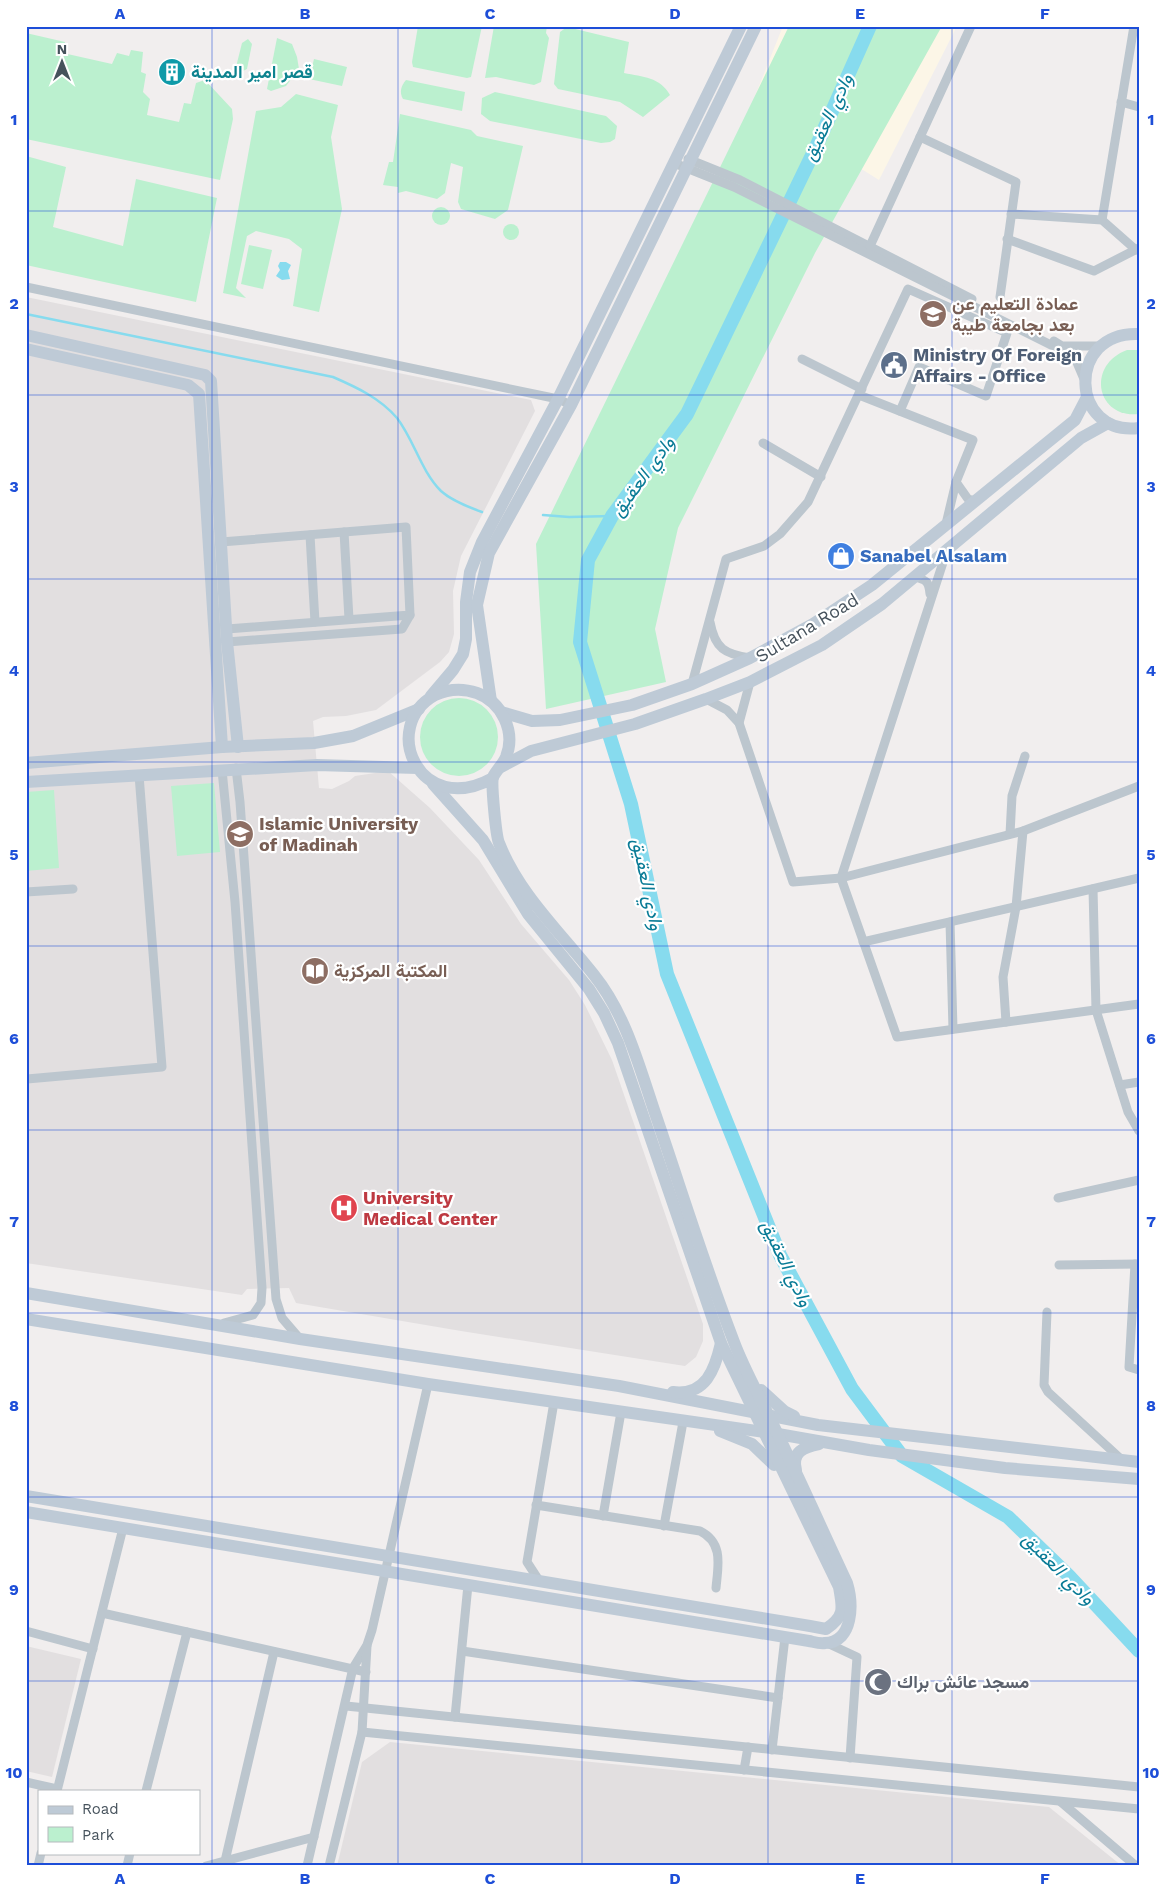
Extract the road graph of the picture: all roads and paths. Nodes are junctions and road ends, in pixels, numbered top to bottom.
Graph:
1 (740, 26) edge
2 (756, 26) edge
3 (971, 26) edge
4 (1134, 26) edge
5 (1121, 102) junction
6 (1139, 107) edge
7 (920, 137) junction
8 (675, 160) junction
9 (690, 164) junction
10 (1011, 214) junction
11 (1102, 220) junction
12 (843, 237) junction
13 (1007, 239) junction
14 (870, 246) junction
15 (1137, 249) edge
16 (26, 287) edge
17 (1000, 297) dead end
18 (1139, 334) edge
19 (26, 335) edge
20 (1100, 346) junction
21 (26, 349) edge
22 (802, 359) dead end
23 (1084, 379) junction
24 (860, 392) junction
25 (1087, 397) junction
26 (558, 399) junction
27 (571, 405) junction
28 (900, 411) junction
29 (1108, 423) junction
30 (1139, 428) edge
31 (762, 443) dead end
32 (821, 477) junction
33 (956, 482) junction
34 (976, 501) junction
35 (946, 525) junction
36 (344, 532) junction
37 (310, 534) junction
38 (221, 542) junction
39 (947, 550) junction
40 (915, 577) junction
41 (931, 599) junction
42 (410, 615) junction
43 (710, 618) junction
44 (348, 619) junction
45 (315, 622) junction
46 (227, 635) junction
47 (750, 658) junction
48 (750, 682) junction
49 (692, 684) junction
50 (706, 699) junction
51 (491, 701) junction
52 (421, 706) junction
53 (501, 712) junction
54 (739, 723) junction
55 (222, 747) junction
56 (238, 747) junction
57 (191, 750) junction
58 (1025, 756) dead end
59 (26, 763) edge
60 (502, 767) junction
61 (236, 768) junction
62 (417, 768) junction
63 (222, 770) junction
64 (192, 772) junction
65 (139, 775) junction
66 (428, 778) junction
67 (493, 778) junction
68 (26, 782) edge
69 (1139, 786) edge
70 (1023, 831) junction
71 (1010, 834) junction
72 (841, 878) junction
73 (1139, 878) edge
74 (73, 889) dead end
75 (1093, 889) junction
76 (26, 892) edge
77 (1016, 907) junction
78 (950, 922) junction
79 (863, 942) junction
80 (1139, 1004) edge
81 (1096, 1010) junction
82 (1006, 1022) junction
83 (953, 1029) junction
84 (26, 1075) edge
85 (26, 1079) edge
86 (1139, 1082) edge
87 (1120, 1085) junction
88 (1139, 1131) edge
89 (1139, 1180) edge
90 (1058, 1198) dead end
91 (1137, 1264) edge
92 (1059, 1265) dead end
93 (260, 1267) junction
94 (275, 1268) junction
95 (26, 1293) edge
96 (1047, 1312) dead end
97 (26, 1319) edge
98 (216, 1325) junction
99 (300, 1339) junction
100 (720, 1343) junction
101 (743, 1364) junction
102 (1139, 1370) edge
103 (428, 1384) junction
104 (619, 1386) junction
105 (554, 1402) junction
106 (621, 1412) junction
107 (753, 1412) junction
108 (769, 1415) junction
109 (683, 1422) junction
110 (704, 1425) junction
111 (818, 1425) junction
112 (762, 1432) junction
113 (778, 1434) junction
114 (824, 1443) junction
115 (1122, 1460) junction
116 (1139, 1462) edge
117 (1139, 1478) edge
118 (794, 1481) junction
119 (26, 1496) edge
120 (536, 1505) junction
121 (26, 1512) edge
122 (603, 1516) junction
123 (664, 1526) junction
124 (123, 1528) junction
125 (390, 1557) junction
126 (385, 1572) junction
127 (540, 1582) junction
128 (468, 1585) junction
129 (716, 1588) dead end
130 (102, 1613) junction
131 (26, 1631) edge
132 (187, 1632) junction
133 (785, 1637) junction
134 (827, 1643) junction
135 (367, 1645) junction
136 (93, 1649) junction
137 (462, 1651) junction
138 (274, 1652) junction
139 (353, 1668) junction
140 (366, 1672) junction
141 (778, 1698) junction
142 (346, 1706) junction
143 (362, 1709) junction
144 (455, 1717) junction
145 (362, 1732) junction
146 (748, 1747) junction
147 (772, 1750) junction
148 (850, 1758) junction
149 (744, 1770) junction
150 (26, 1782) edge
151 (1139, 1787) edge
152 (57, 1790) edge
153 (146, 1790) edge
154 (1060, 1802) junction
155 (1139, 1810) edge
156 (314, 1837) junction
157 (225, 1861) junction
158 (206, 1866) edge
159 (307, 1866) edge
160 (329, 1866) edge
161 (1136, 1866) edge

1 - 8 main road
2 - 9 main road
3 - 7 street
4 - 5 street
5 - 6 street
5 - 11 street
7 - 10 street
7 - 14 street
8 - 9 street
8 - 26 main road
9 - 12 street
9 - 27 main road
10 - 11 street
10 - 13 street
11 - 15 street
12 - 14 street
12 - 23 street
13 - 15 street
13 - 17 street
14 - 20 street
16 - 26 street
18 - 20 main road
19 - 38 main road
20 - 23 main road
21 - 55 main road
22 - 24 street
23 - 25 main road
24 - 28 street
24 - 28 street
24 - 32 street
25 - 29 main road
25 - 34 main road, Sultana Road
26 - 27 street
26 - 52 main road
27 - 51 main road
28 - 33 street
29 - 30 main road
29 - 39 main road, Sultana Road
31 - 32 street
32 - 43 street
33 - 34 street
33 - 35 street
34 - 35 main road, Sultana Road
35 - 47 main road, Sultana Road
36 - 37 street
36 - 42 street
36 - 44 street
37 - 38 street
37 - 45 street
38 - 46 main road
39 - 40 main road, Sultana Road
39 - 41 street
40 - 41 street
40 - 48 main road, Sultana Road
41 - 72 street
42 - 44 street
42 - 46 street
43 - 47 street
43 - 49 street
44 - 45 street
45 - 46 street
46 - 56 main road
47 - 49 main road, Sultana Road
48 - 50 main road, Sultana Road
48 - 54 street
49 - 53 main road, Sultana Road
50 - 54 street
50 - 60 main road, Sultana Road
51 - 52 main road
51 - 53 main road
52 - 56 main road
52 - 62 main road
53 - 60 main road
54 - 72 street
55 - 56 main road
55 - 57 main road
57 - 59 main road
57 - 64 main road
58 - 71 street
60 - 67 main road
61 - 62 main road
61 - 63 main road
61 - 94 street
62 - 66 main road
63 - 64 main road
63 - 93 street
64 - 65 main road
65 - 68 main road
65 - 85 street
66 - 67 main road
66 - 100 main road
67 - 101 main road
69 - 70 street
70 - 71 street
70 - 77 street
71 - 72 street
72 - 79 street
73 - 75 street
74 - 76 street
75 - 77 street
75 - 81 street
77 - 78 street
77 - 82 street
78 - 79 street
78 - 83 street
79 - 83 street
80 - 81 street
81 - 82 street
81 - 87 street
82 - 83 street
84 - 85 street
86 - 87 street
87 - 88 street
89 - 90 street
91 - 92 street
91 - 102 street
93 - 94 street
93 - 98 street
94 - 99 street
95 - 98 main road
96 - 115 street
97 - 103 main road
98 - 99 main road
99 - 104 main road
100 - 104 main road
100 - 107 main road
101 - 108 main road
101 - 111 main road
103 - 105 main road
103 - 125 street
104 - 107 main road
105 - 106 main road
105 - 120 street
106 - 109 main road
106 - 122 street
107 - 108 main road
107 - 112 main road
108 - 111 main road
108 - 113 main road
109 - 110 main road
109 - 123 street
110 - 112 main road
110 - 118 main road
111 - 115 main road
112 - 113 main road
112 - 118 main road
113 - 114 main road
113 - 118 main road
114 - 117 main road
114 - 118 main road
115 - 116 main road
118 - 127 main road
118 - 134 main road
119 - 125 main road
120 - 122 street
120 - 127 street
121 - 124 main road
122 - 123 street
123 - 129 street
124 - 126 main road
124 - 130 street
125 - 126 street
125 - 127 main road
126 - 128 main road
126 - 135 street
128 - 133 main road
128 - 137 street
130 - 132 street
130 - 136 street
131 - 136 street
132 - 138 street
132 - 153 street
133 - 134 main road
133 - 141 street
134 - 148 street
135 - 139 street
135 - 140 street
136 - 152 street
137 - 141 street
137 - 144 street
138 - 139 street
138 - 157 street
139 - 140 street
139 - 142 street
140 - 143 street
141 - 147 street
142 - 143 street
142 - 156 street
143 - 144 street
143 - 145 street
144 - 146 street
145 - 149 street
145 - 160 street
146 - 147 street
146 - 149 street
147 - 148 street
148 - 151 street
149 - 154 street
150 - 152 street
154 - 155 street
154 - 161 street
156 - 157 street
156 - 159 street
157 - 158 street

